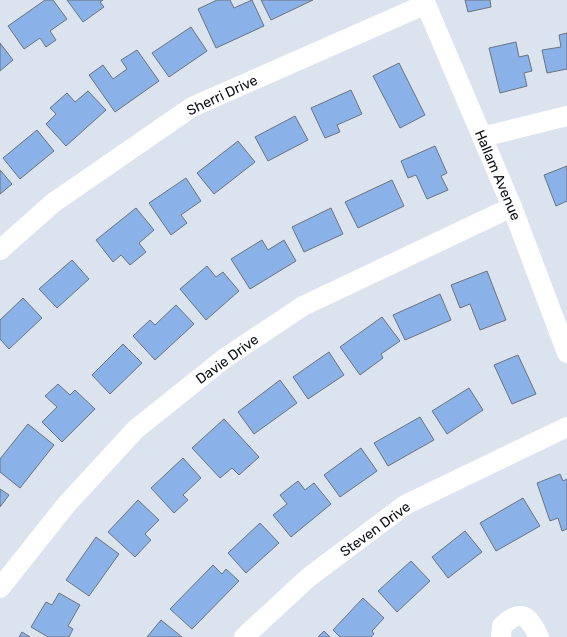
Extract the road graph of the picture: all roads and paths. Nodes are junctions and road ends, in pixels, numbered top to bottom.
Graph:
1 (425, 2) edge
2 (567, 116) edge
3 (482, 137) junction
4 (512, 207) junction
5 (0, 250) edge
6 (566, 348) edge
7 (567, 427) edge
8 (0, 588) edge
9 (244, 637) edge
10 (501, 637) edge
11 (539, 637) edge

1 - 3 street, Hallam Avenue
1 - 5 street, Sherri Drive
2 - 3 street
3 - 4 street, Hallam Avenue
4 - 6 street, Hallam Avenue
4 - 8 street, Davie Drive
7 - 9 street, Steven Drive
10 - 11 street

